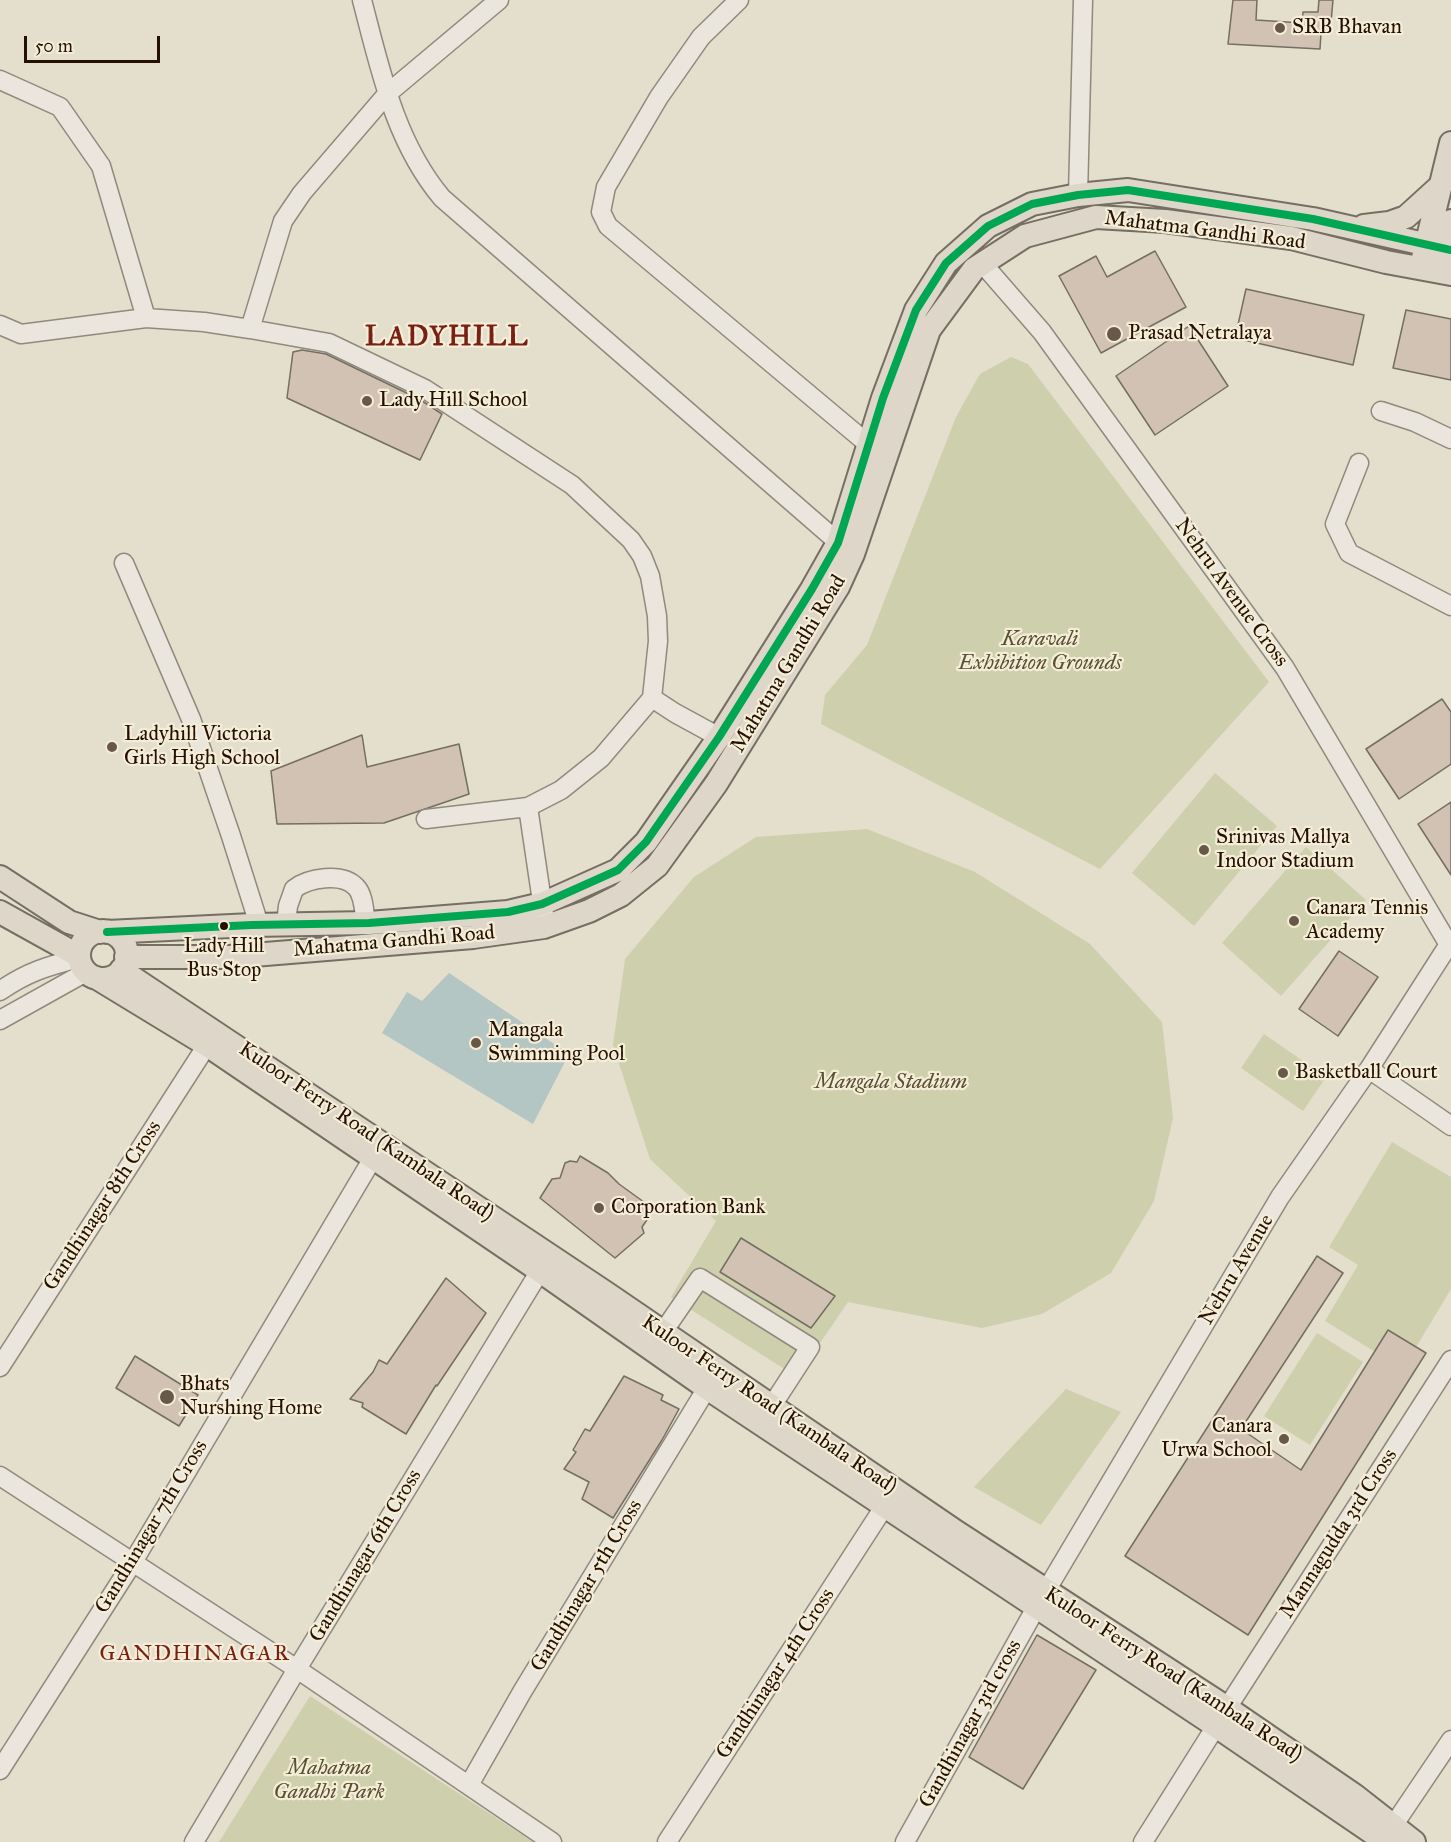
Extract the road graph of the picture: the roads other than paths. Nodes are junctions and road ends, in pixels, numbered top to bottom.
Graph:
1 (362, 0) edge
2 (499, 0) edge
3 (739, 0) edge
4 (1083, 0) edge
5 (0, 80) edge
6 (387, 94) junction
7 (1451, 143) edge
8 (1439, 187) junction
9 (1078, 195) junction
10 (1451, 222) edge
11 (1349, 227) junction
12 (1440, 247) edge
13 (982, 263) junction
14 (1437, 272) edge
15 (146, 318) junction
16 (0, 325) edge
17 (250, 328) junction
18 (1381, 411) dead end
19 (1451, 439) edge
20 (868, 444) junction
21 (1359, 463) dead end
22 (845, 548) junction
23 (124, 563) dead end
24 (1451, 606) edge
25 (652, 698) junction
26 (719, 737) junction
27 (528, 807) junction
28 (426, 819) dead end
29 (0, 877) edge
30 (0, 912) edge
31 (544, 915) junction
32 (366, 923) junction
33 (286, 924) junction
34 (252, 925) junction
35 (103, 932) junction
36 (1450, 943) edge
37 (124, 964) junction
38 (85, 966) junction
39 (0, 991) edge
40 (0, 1020) edge
41 (207, 1045) junction
42 (1369, 1069) junction
43 (1451, 1126) edge
44 (373, 1158) junction
45 (545, 1263) junction
46 (663, 1332) junction
47 (1451, 1360) edge
48 (0, 1367) edge
49 (707, 1388) junction
50 (771, 1407) junction
51 (0, 1476) edge
52 (884, 1507) junction
53 (133, 1562) junction
54 (1042, 1599) junction
55 (297, 1670) junction
56 (1221, 1717) junction
57 (1451, 1740) edge
58 (0, 1770) edge
59 (469, 1785) junction
60 (1390, 1834) edge
61 (194, 1842) edge
62 (552, 1842) edge
63 (667, 1842) edge
64 (905, 1842) edge
65 (1143, 1842) edge
66 (1414, 1842) edge

1 - 6 street
2 - 6 street
3 - 20 street
4 - 9 street
5 - 15 street
6 - 17 street
6 - 22 street
7 - 8 main road
8 - 11 main road
8 - 12 main road
9 - 11 main road, Mahatma Gandhi Road
9 - 20 main road, Mahatma Gandhi Road
10 - 12 main road
11 - 12 main road, Mahatma Gandhi Road
12 - 14 main road
13 - 14 main road, Mahatma Gandhi Road
13 - 22 main road, Mahatma Gandhi Road
13 - 36 street, Nehru Avenue Cross
15 - 16 street
15 - 17 street
17 - 25 street
18 - 19 street
20 - 22 main road, Mahatma Gandhi Road
21 - 24 street
22 - 26 main road, Mahatma Gandhi Road
22 - 31 main road, Mahatma Gandhi Road
23 - 34 street
25 - 26 street
25 - 27 street
26 - 31 main road, Mahatma Gandhi Road
27 - 28 street
27 - 31 street
29 - 35 main road
30 - 38 main road, Kuloor Ferry Road (Kambala Road)
31 - 32 main road, Mahatma Gandhi Road
31 - 37 main road, Mahatma Gandhi Road
32 - 33 main road, Mahatma Gandhi Road
32 - 33 street
33 - 34 main road, Mahatma Gandhi Road
34 - 35 main road, Mahatma Gandhi Road
35 - 37 main road
35 - 38 main road
36 - 42 street, Nehru Avenue
37 - 38 main road
37 - 45 main road, Kuloor Ferry Road (Kambala Road)
38 - 39 street
38 - 40 street
38 - 41 main road, Kuloor Ferry Road (Kambala Road)
41 - 44 main road, Kuloor Ferry Road (Kambala Road)
41 - 48 street, Gandhinagar 8th Cross
42 - 43 street
42 - 54 street, Nehru Avenue
44 - 45 main road, Kuloor Ferry Road (Kambala Road)
44 - 53 street, Gandhinagar 7th Cross
45 - 46 main road, Kuloor Ferry Road (Kambala Road)
45 - 49 main road, Kuloor Ferry Road (Kambala Road)
45 - 55 street, Gandhinagar 6th Cross
46 - 50 main road, Kuloor Ferry Road (Kambala Road)
46 - 50 street
47 - 56 street, Mannagudda 3rd Cross
49 - 52 main road, Kuloor Ferry Road (Kambala Road)
49 - 59 street, Gandhinagar 5th Cross
50 - 54 main road, Kuloor Ferry Road (Kambala Road)
51 - 53 street
52 - 54 main road, Kuloor Ferry Road (Kambala Road)
52 - 63 street, Gandhinagar 4th Cross
53 - 55 street
53 - 58 street, Gandhinagar 7th Cross
54 - 56 main road, Kuloor Ferry Road (Kambala Road)
54 - 64 street, Gandhinagar 3rd cross
55 - 59 street
55 - 61 street, Gandhinagar 6th Cross
56 - 60 main road, Kuloor Ferry Road (Kambala Road)
56 - 65 street, Mannagudda 3rd Cross
57 - 60 street
59 - 62 street
60 - 66 main road, Kuloor Ferry Road (Kambala Road)

